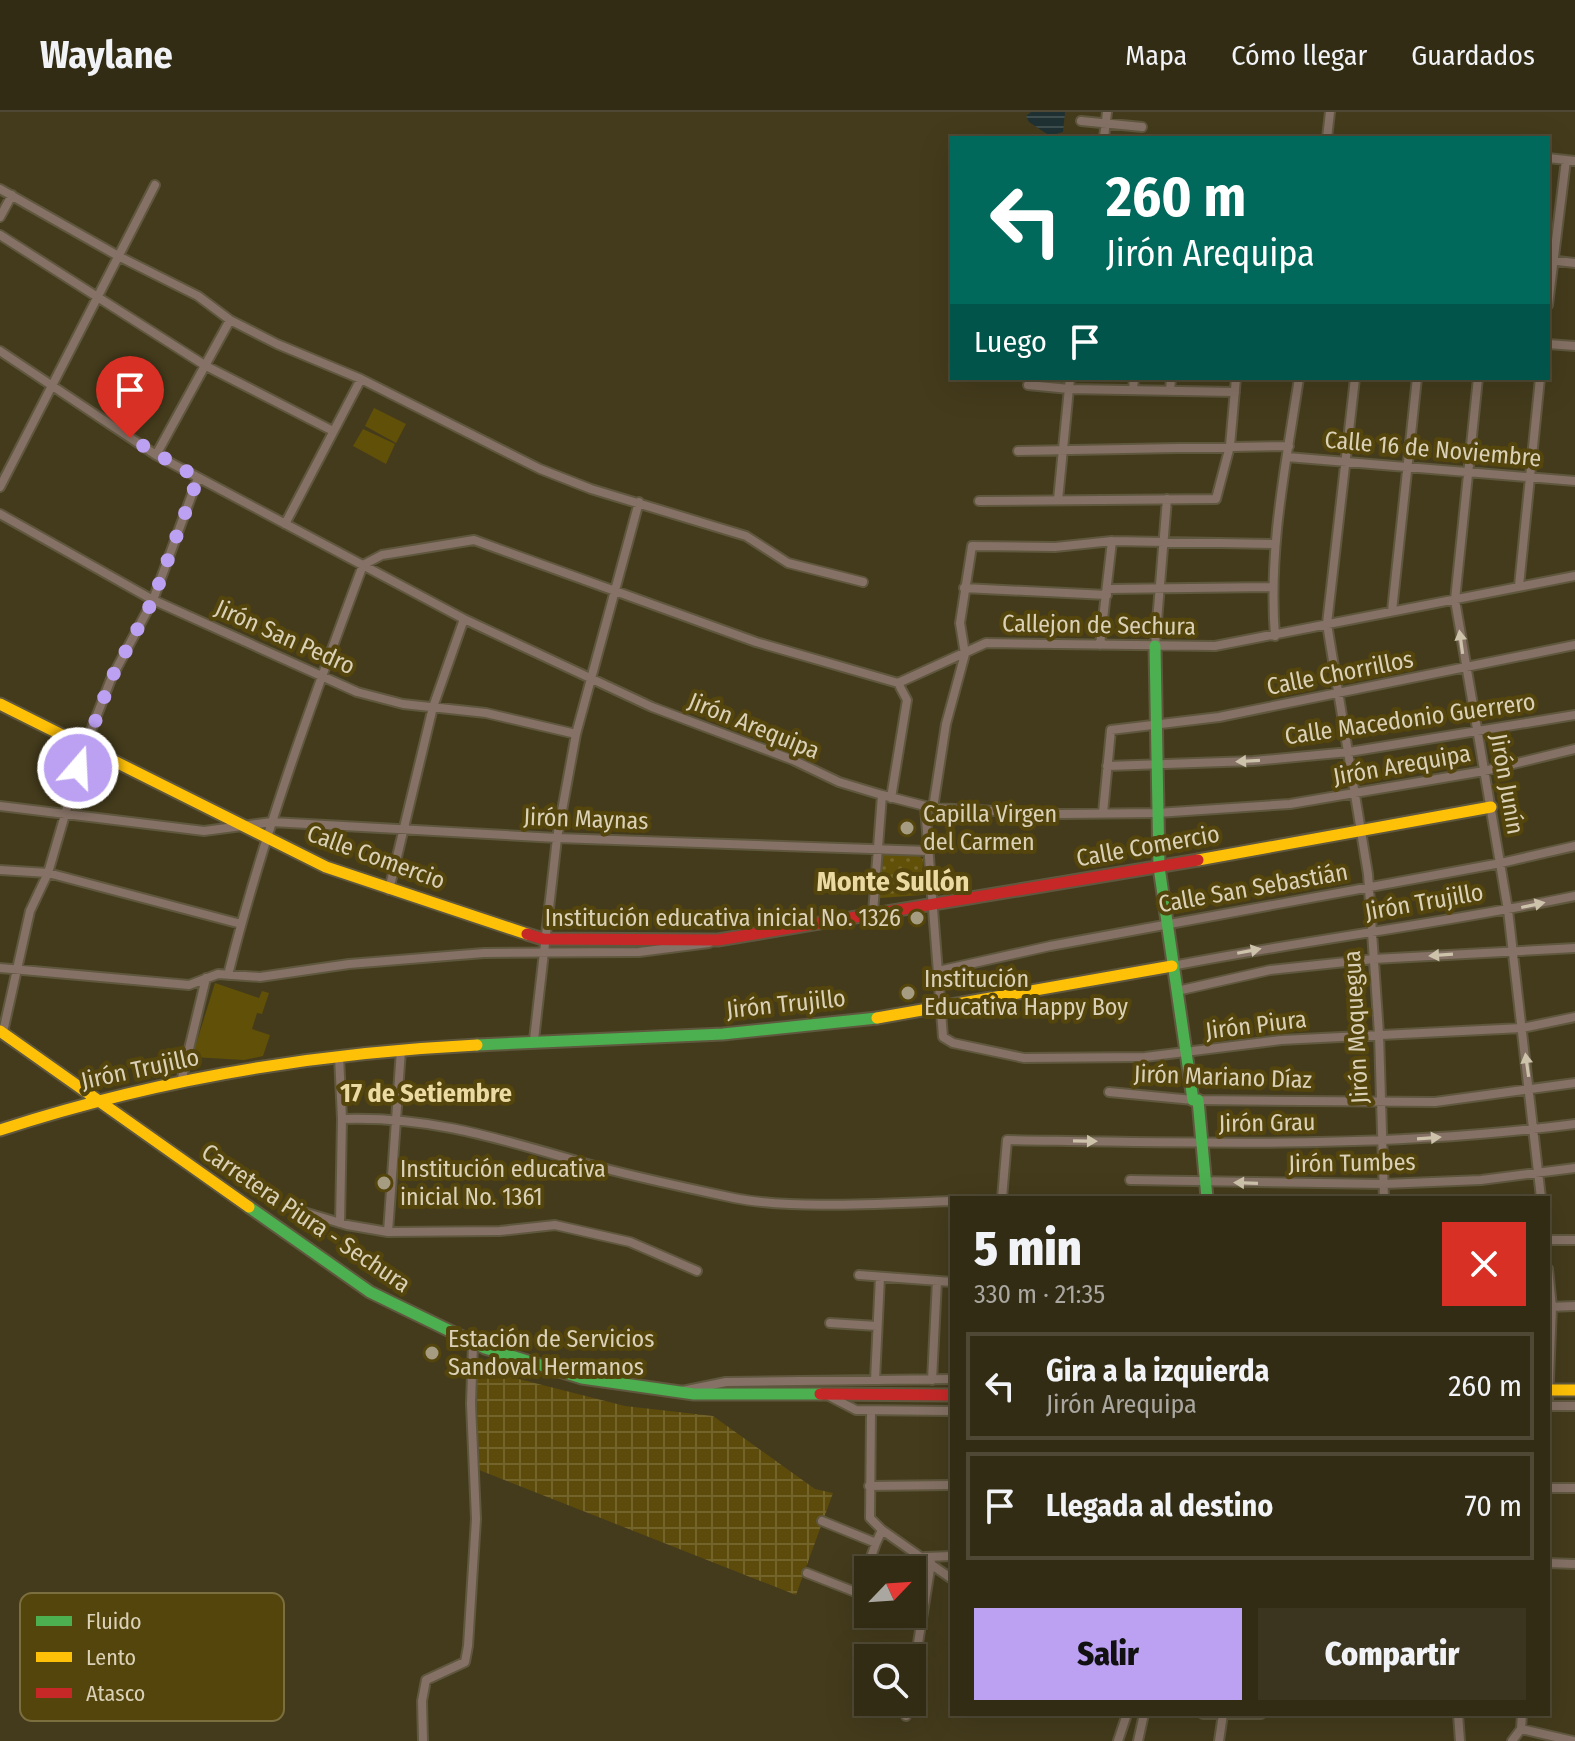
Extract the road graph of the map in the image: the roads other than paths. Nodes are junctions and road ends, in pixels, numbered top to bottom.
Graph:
1 (1107, 112) edge
2 (1330, 112) edge
3 (1081, 121) dead end
4 (1105, 123) junction
5 (1142, 127) dead end
6 (1104, 136) edge
7 (1327, 136) edge
8 (1550, 158) edge
9 (1571, 160) edge
10 (155, 185) dead end
11 (0, 189) edge
12 (12, 195) junction
13 (0, 217) edge
14 (0, 235) edge
15 (120, 257) junction
16 (1550, 260) edge
17 (1575, 263) edge
18 (98, 300) junction
19 (230, 320) junction
20 (1550, 344) edge
21 (1575, 346) edge
22 (0, 351) edge
23 (206, 366) junction
24 (361, 379) junction
25 (1070, 380) edge
26 (1134, 380) edge
27 (1171, 380) edge
28 (1236, 380) edge
29 (1299, 380) edge
30 (1355, 380) edge
31 (1417, 380) edge
32 (1478, 380) edge
33 (1540, 380) edge
34 (1028, 385) dead end
35 (51, 386) junction
36 (1069, 389) junction
37 (1133, 390) junction
38 (1170, 391) junction
39 (1235, 392) junction
40 (333, 431) junction
41 (1230, 446) junction
42 (1289, 446) junction
43 (1064, 449) junction
44 (1018, 451) dead end
45 (156, 455) junction
46 (1287, 457) junction
47 (1344, 461) junction
48 (1408, 467) junction
49 (1467, 472) junction
50 (198, 478) junction
51 (1530, 478) junction
52 (1575, 481) edge
53 (0, 487) edge
54 (1167, 499) junction
55 (1058, 500) junction
56 (979, 501) dead end
57 (639, 502) junction
58 (0, 514) edge
59 (285, 524) junction
60 (1112, 541) junction
61 (1163, 541) junction
62 (1275, 544) junction
63 (363, 565) junction
64 (1575, 576) edge
65 (863, 582) dead end
66 (1519, 586) junction
67 (1271, 587) junction
68 (964, 588) junction
69 (1158, 588) junction
70 (613, 591) junction
71 (1108, 592) junction
72 (153, 600) junction
73 (1455, 600) junction
74 (1392, 611) junction
75 (464, 619) junction
76 (1327, 624) junction
77 (1275, 636) junction
78 (1100, 645) junction
79 (1575, 645) edge
80 (1155, 646) junction
81 (965, 654) junction
82 (1465, 668) junction
83 (322, 675) junction
84 (589, 678) junction
85 (898, 683) junction
86 (1339, 693) junction
87 (0, 704) edge
88 (433, 707) junction
89 (1575, 715) edge
90 (1155, 727) junction
91 (1478, 732) junction
92 (576, 734) junction
93 (85, 746) junction
94 (1575, 749) edge
95 (1349, 752) junction
96 (1156, 764) junction
97 (1107, 766) junction
98 (1484, 771) junction
99 (1356, 795) junction
100 (886, 796) junction
101 (0, 806) edge
102 (929, 807) junction
103 (1491, 807) junction
104 (64, 812) junction
105 (1103, 813) junction
106 (1157, 813) junction
107 (272, 822) junction
108 (243, 824) junction
109 (1362, 829) junction
110 (404, 831) junction
111 (268, 838) junction
112 (557, 838) junction
113 (1575, 846) edge
114 (876, 847) junction
115 (928, 851) junction
116 (1501, 863) junction
117 (1159, 867) junction
118 (0, 870) edge
119 (48, 873) junction
120 (1369, 887) junction
121 (389, 890) junction
122 (1575, 896) edge
123 (932, 903) junction
124 (1508, 910) junction
125 (873, 913) junction
126 (241, 924) junction
127 (1166, 924) junction
128 (1370, 933) junction
129 (543, 939) junction
130 (718, 940) junction
131 (1575, 948) edge
132 (1514, 950) junction
133 (542, 953) junction
134 (1374, 959) junction
135 (1172, 966) junction
136 (0, 968) edge
137 (20, 970) junction
138 (938, 971) junction
139 (228, 975) junction
140 (206, 978) junction
141 (1177, 991) junction
142 (943, 1007) junction
143 (1575, 1017) edge
144 (1522, 1028) junction
145 (1, 1032) edge
146 (1379, 1034) junction
147 (534, 1040) junction
148 (401, 1050) junction
149 (1186, 1054) junction
150 (339, 1056) junction
151 (181, 1082) junction
152 (1575, 1083) edge
153 (1531, 1091) junction
154 (1109, 1092) dead end
155 (95, 1098) junction
156 (1196, 1100) junction
157 (1381, 1103) junction
158 (342, 1119) junction
159 (396, 1119) junction
160 (1575, 1124) edge
161 (0, 1130) edge
162 (1533, 1130) junction
163 (1382, 1141) junction
164 (1201, 1143) junction
165 (1575, 1168) edge
166 (1538, 1172) junction
167 (1130, 1180) dead end
168 (1204, 1182) junction
169 (1384, 1184) junction
170 (1002, 1196) edge
171 (1207, 1196) edge
172 (1384, 1196) edge
173 (1541, 1196) edge
174 (950, 1201) edge
175 (297, 1210) dead end
176 (340, 1223) junction
177 (388, 1232) junction
178 (1550, 1240) edge
179 (1575, 1240) edge
180 (697, 1271) dead end
181 (859, 1275) dead end
182 (880, 1277) junction
183 (937, 1281) junction
184 (950, 1282) edge
185 (1575, 1306) edge
186 (1550, 1307) edge
187 (830, 1323) dead end
188 (877, 1326) junction
189 (473, 1344) junction
190 (950, 1379) edge
191 (875, 1380) junction
192 (932, 1380) junction
193 (1575, 1390) edge
194 (678, 1392) junction
195 (950, 1395) edge
196 (829, 1396) junction
197 (1550, 1397) edge
198 (1550, 1397) edge
199 (1575, 1406) edge
200 (950, 1411) edge
201 (871, 1412) junction
202 (950, 1485) edge
203 (869, 1486) junction
204 (1550, 1488) edge
205 (1575, 1488) edge
206 (822, 1521) dead end
207 (882, 1530) junction
208 (876, 1543) junction
209 (871, 1556) edge
210 (950, 1556) edge
211 (928, 1560) junction
212 (1550, 1563) edge
213 (1575, 1564) edge
214 (807, 1573) dead end
215 (950, 1577) edge
216 (926, 1579) edge
217 (854, 1591) edge
218 (1126, 1716) edge
219 (1144, 1716) edge
220 (1223, 1716) edge
221 (1458, 1716) edge
222 (1522, 1716) edge
223 (1521, 1729) junction
224 (423, 1741) edge
225 (1118, 1741) edge
226 (1138, 1741) edge
227 (1219, 1741) edge
228 (1460, 1741) edge
229 (1512, 1741) edge
230 (1574, 1741) edge

1 - 4 street
2 - 7 street
3 - 4 street
4 - 5 street
4 - 6 street
8 - 9 street
9 - 16 street
10 - 15 street
11 - 12 street
12 - 13 street
12 - 15 street
14 - 18 street
15 - 18 street
15 - 19 street
16 - 17 street
18 - 23 street
18 - 35 street
19 - 23 street
19 - 24 street
20 - 21 street
22 - 35 street, Jirón Arequipa
23 - 40 street
23 - 45 street
24 - 40 street
24 - 57 street
25 - 36 street
26 - 37 street
27 - 38 street
28 - 39 street
29 - 42 street
30 - 47 street, Jirón Moquegua
31 - 48 street
32 - 49 street, Jirón Junín
33 - 51 street
34 - 36 street
35 - 45 street, Jirón Arequipa
35 - 53 street
36 - 37 street
36 - 43 street
37 - 38 street
38 - 39 street
39 - 41 street
40 - 59 street
41 - 42 street
41 - 43 street
41 - 54 street
42 - 46 street
43 - 44 street
43 - 55 street
45 - 50 street, Jirón Arequipa
46 - 47 street, Calle 16 de Noviembre
46 - 62 street
47 - 48 street, Calle 16 de Noviembre
47 - 76 street, Jirón Moquegua
48 - 49 street, Calle 16 de Noviembre
48 - 74 street
49 - 51 street, Calle 16 de Noviembre
49 - 73 street, Jirón Junín
50 - 59 street, Jirón Arequipa
50 - 72 street
51 - 52 street, Calle 16 de Noviembre
51 - 66 street
54 - 55 street
54 - 61 street
55 - 56 street
57 - 65 street
57 - 70 street
58 - 72 street, Jirón San Pedro
59 - 63 street, Jirón Arequipa
60 - 61 street
60 - 68 street
60 - 71 street
61 - 62 street
61 - 69 street
62 - 67 street
63 - 70 street
63 - 75 street, Jirón Arequipa
63 - 83 street
64 - 66 street, Callejon de Sechura
66 - 73 street, Callejon de Sechura
67 - 69 street
67 - 77 street
68 - 71 street
68 - 81 street
69 - 71 street
69 - 80 street
70 - 84 street
70 - 85 street
71 - 78 street
72 - 83 street, Jirón San Pedro
72 - 93 street
73 - 74 street, Callejon de Sechura
82 -> 73 street, Jirón Junín
74 - 76 street, Callejon de Sechura
75 - 84 street, Jirón Arequipa
75 - 88 street
76 - 77 street, Callejon de Sechura
76 - 86 street, Jirón Moquegua
77 - 80 street, Callejon de Sechura
78 - 80 street, Callejon de Sechura
78 - 81 street, Callejon de Sechura
79 - 82 street, Calle Chorrillos
80 - 90 street
81 - 85 street, Callejon de Sechura
81 - 102 street
82 - 86 street, Calle Chorrillos
82 - 91 street, Jirón Junín
83 - 88 street, Jirón San Pedro
83 - 107 street
84 - 92 street
84 - 100 street, Jirón Arequipa
85 - 100 street
86 - 90 street, Calle Chorrillos
86 - 95 street, Jirón Moquegua
87 - 93 street, Calle Comercio
88 - 92 street, Jirón San Pedro
88 - 110 street
89 - 91 street, Calle Macedonio Guerrero
90 - 96 street
90 - 97 street, Calle Chorrillos
91 - 95 street, Calle Macedonio Guerrero
91 - 98 street, Jirón Junín
92 - 112 street
93 - 104 street
93 - 108 street, Calle Comercio
94 - 98 street, Jirón Arequipa
95 -> 96 street, Calle Macedonio Guerrero
95 - 99 street, Jirón Moquegua
96 - 97 street, Calle Macedonio Guerrero
96 - 106 street
97 - 105 street
98 - 99 street, Jirón Arequipa
98 - 103 street, Jirón Junín
99 - 106 street, Jirón Arequipa
99 - 109 street, Jirón Moquegua
100 - 102 street, Jirón Arequipa
100 - 114 street
101 - 104 street, Jirón Maynas
102 - 105 street, Jirón Arequipa
102 - 115 street
103 - 109 street, Calle Comercio
103 - 116 street, Jirón Junín
104 - 108 street, Jirón Maynas
104 - 119 street
105 - 106 street, Jirón Arequipa
106 - 117 street
107 - 108 street, Jirón Maynas
107 - 110 street, Jirón Maynas
107 - 111 street
108 - 111 street, Calle Comercio
109 - 117 street, Calle Comercio
109 - 120 street, Jirón Moquegua
110 - 112 street, Jirón Maynas
110 - 121 street
111 - 121 street, Calle Comercio
111 - 126 street
112 - 114 street, Jirón Maynas
112 - 129 street
113 - 116 street, Calle San Sebastián
114 - 115 street, Jirón Maynas
114 - 125 street
115 - 123 street
116 - 120 street, Calle San Sebastián
116 - 124 street, Jirón Junín
117 - 123 street, Calle Comercio
117 - 127 street
118 - 119 street
119 - 126 street
119 - 137 street
120 - 127 street, Calle San Sebastián
120 - 128 street, Jirón Moquegua
121 - 129 street, Calle Comercio
124 -> 122 street, Jirón Trujillo
123 - 125 street, Calle Comercio
123 - 138 street
124 - 128 street, Jirón Trujillo
124 - 132 street, Jirón Junín
125 - 130 street, Calle Comercio
126 - 139 street
127 - 135 street
127 - 138 street, Calle San Sebastián
128 - 134 street, Jirón Moquegua
135 -> 128 street, Jirón Trujillo
129 - 130 street, Calle Comercio
129 - 133 street
130 - 133 street, Calle Comercio
131 - 132 street
132 -> 134 street
132 - 144 street, Jirón Junín
133 - 139 street, Calle Comercio
133 - 147 street
134 - 141 street
134 - 146 street, Jirón Moquegua
135 - 141 street
135 - 142 street, Jirón Trujillo
136 - 137 street, Calle Comercio
137 - 140 street, Calle Comercio
137 - 145 street
138 - 142 street
139 - 140 street, Calle Comercio
140 - 151 street
141 - 149 street
142 - 147 street, Jirón Trujillo
142 - 149 street, Jirón Piura
143 - 144 street, Jirón Piura
144 - 146 street, Jirón Piura
153 -> 144 street, Jirón Junín
145 - 155 street, Carretera Piura - Sechura
146 - 149 street, Jirón Piura
146 - 157 street, Jirón Moquegua
147 - 148 street, Jirón Trujillo
148 - 150 street, Jirón Trujillo
148 - 159 street
149 - 156 street
150 - 151 street, Jirón Trujillo
150 - 158 street
151 - 155 street, Jirón Trujillo
152 - 153 street, Jirón Mariano Díaz
153 - 157 street, Jirón Mariano Díaz
153 - 162 street, Jirón Junín
154 - 156 street, Jirón Mariano Díaz
155 - 161 street, Jirón Trujillo
155 - 189 street, Carretera Piura - Sechura
156 - 157 street, Jirón Mariano Díaz
156 - 164 street
157 - 163 street, Jirón Moquegua
158 - 159 street
158 - 176 street
159 - 174 street
159 - 177 street
160 - 162 street, Jirón Grau
163 -> 162 street, Jirón Grau
162 - 166 street, Jirón Junín
163 - 164 street, Jirón Grau
163 - 169 street, Jirón Moquegua
164 - 168 street
170 -> 164 street, Jirón Grau
165 - 166 street, Jirón Tumbes
166 - 169 street, Jirón Tumbes
166 - 173 street, Jirón Junín
167 - 168 street, Jirón Tumbes
169 -> 168 street, Jirón Tumbes
168 - 171 street
169 - 172 street, Jirón Moquegua
175 - 176 street
176 - 177 street
177 - 180 street
178 - 179 street
181 - 182 street
182 - 183 street
182 - 188 street
183 - 184 street
183 - 192 street
185 - 186 street
187 - 188 street
188 - 191 street
189 - 194 street, Carretera Piura - Sechura
189 - 224 street
190 - 192 street
191 - 192 street
191 - 194 street
193 - 197 street
194 - 196 street, Carretera Piura - Sechura
195 - 196 street, Carretera Piura - Sechura
196 - 201 street
198 - 199 street
200 - 201 street
201 - 203 street
202 - 203 street
203 - 207 street
204 - 205 street
206 - 208 street
207 - 208 street
207 - 211 street
208 - 209 street
210 - 211 street
211 - 215 street
211 - 216 street
212 - 213 street
214 - 217 street
218 - 225 street
219 - 226 street
220 - 227 street
221 - 228 street
222 - 223 street
223 - 229 street
223 - 230 street

